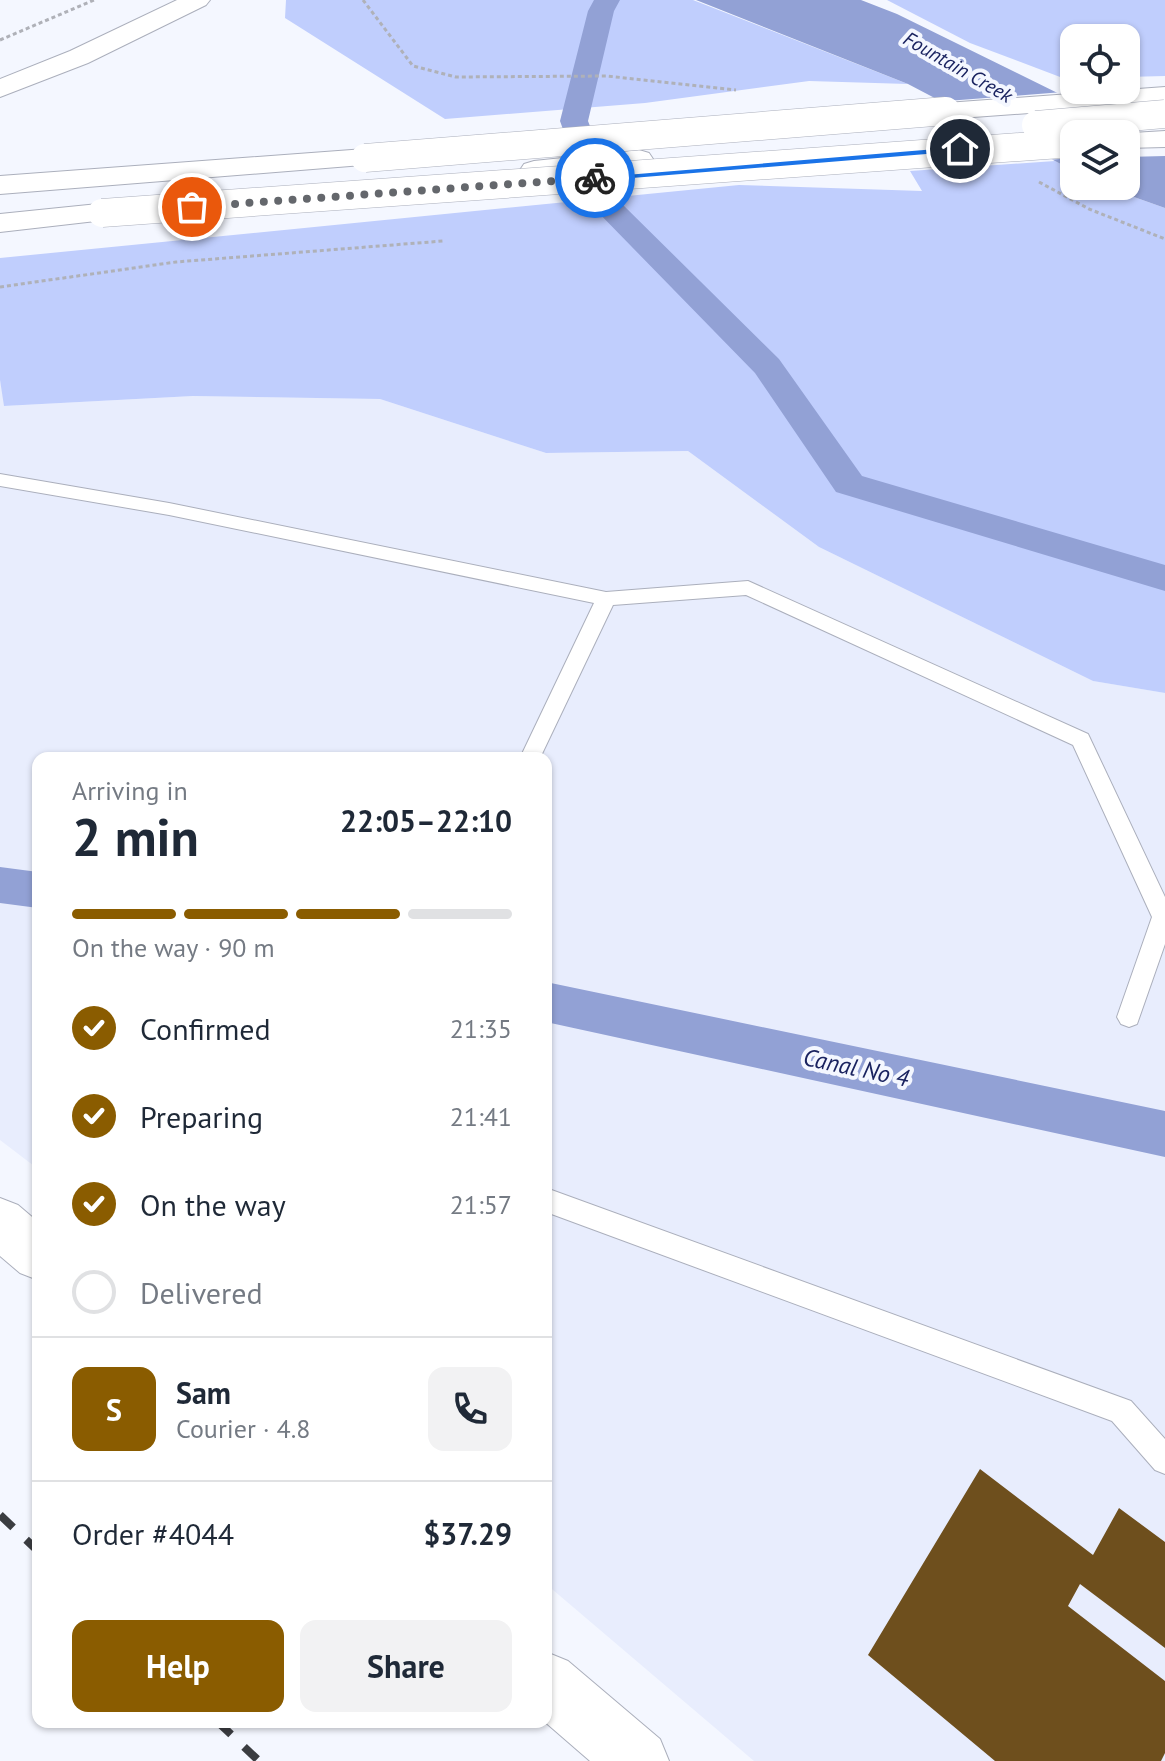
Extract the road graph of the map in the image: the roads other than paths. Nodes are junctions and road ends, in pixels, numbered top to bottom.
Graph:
1 (197, 0) edge
2 (0, 89) edge
3 (1165, 95) edge
4 (1165, 114) edge
5 (1165, 139) edge
6 (1140, 140) edge
7 (1060, 144) edge
8 (0, 185) edge
9 (102, 213) junction
10 (0, 223) edge
11 (0, 480) edge
12 (606, 599) junction
13 (533, 752) edge
14 (1129, 1017) dead end
15 (552, 1202) edge
16 (0, 1223) edge
17 (32, 1250) edge
18 (1165, 1460) edge
19 (552, 1688) edge
20 (638, 1761) edge

1 - 2 main road
3 - 8 main road, bridge
4 - 9 main road, bridge
5 - 6 main road
7 - 9 main road, bridge
9 - 10 main road
11 - 12 lane
12 - 13 lane
12 - 14 lane
15 - 18 lane
16 - 17 main road
19 - 20 main road

